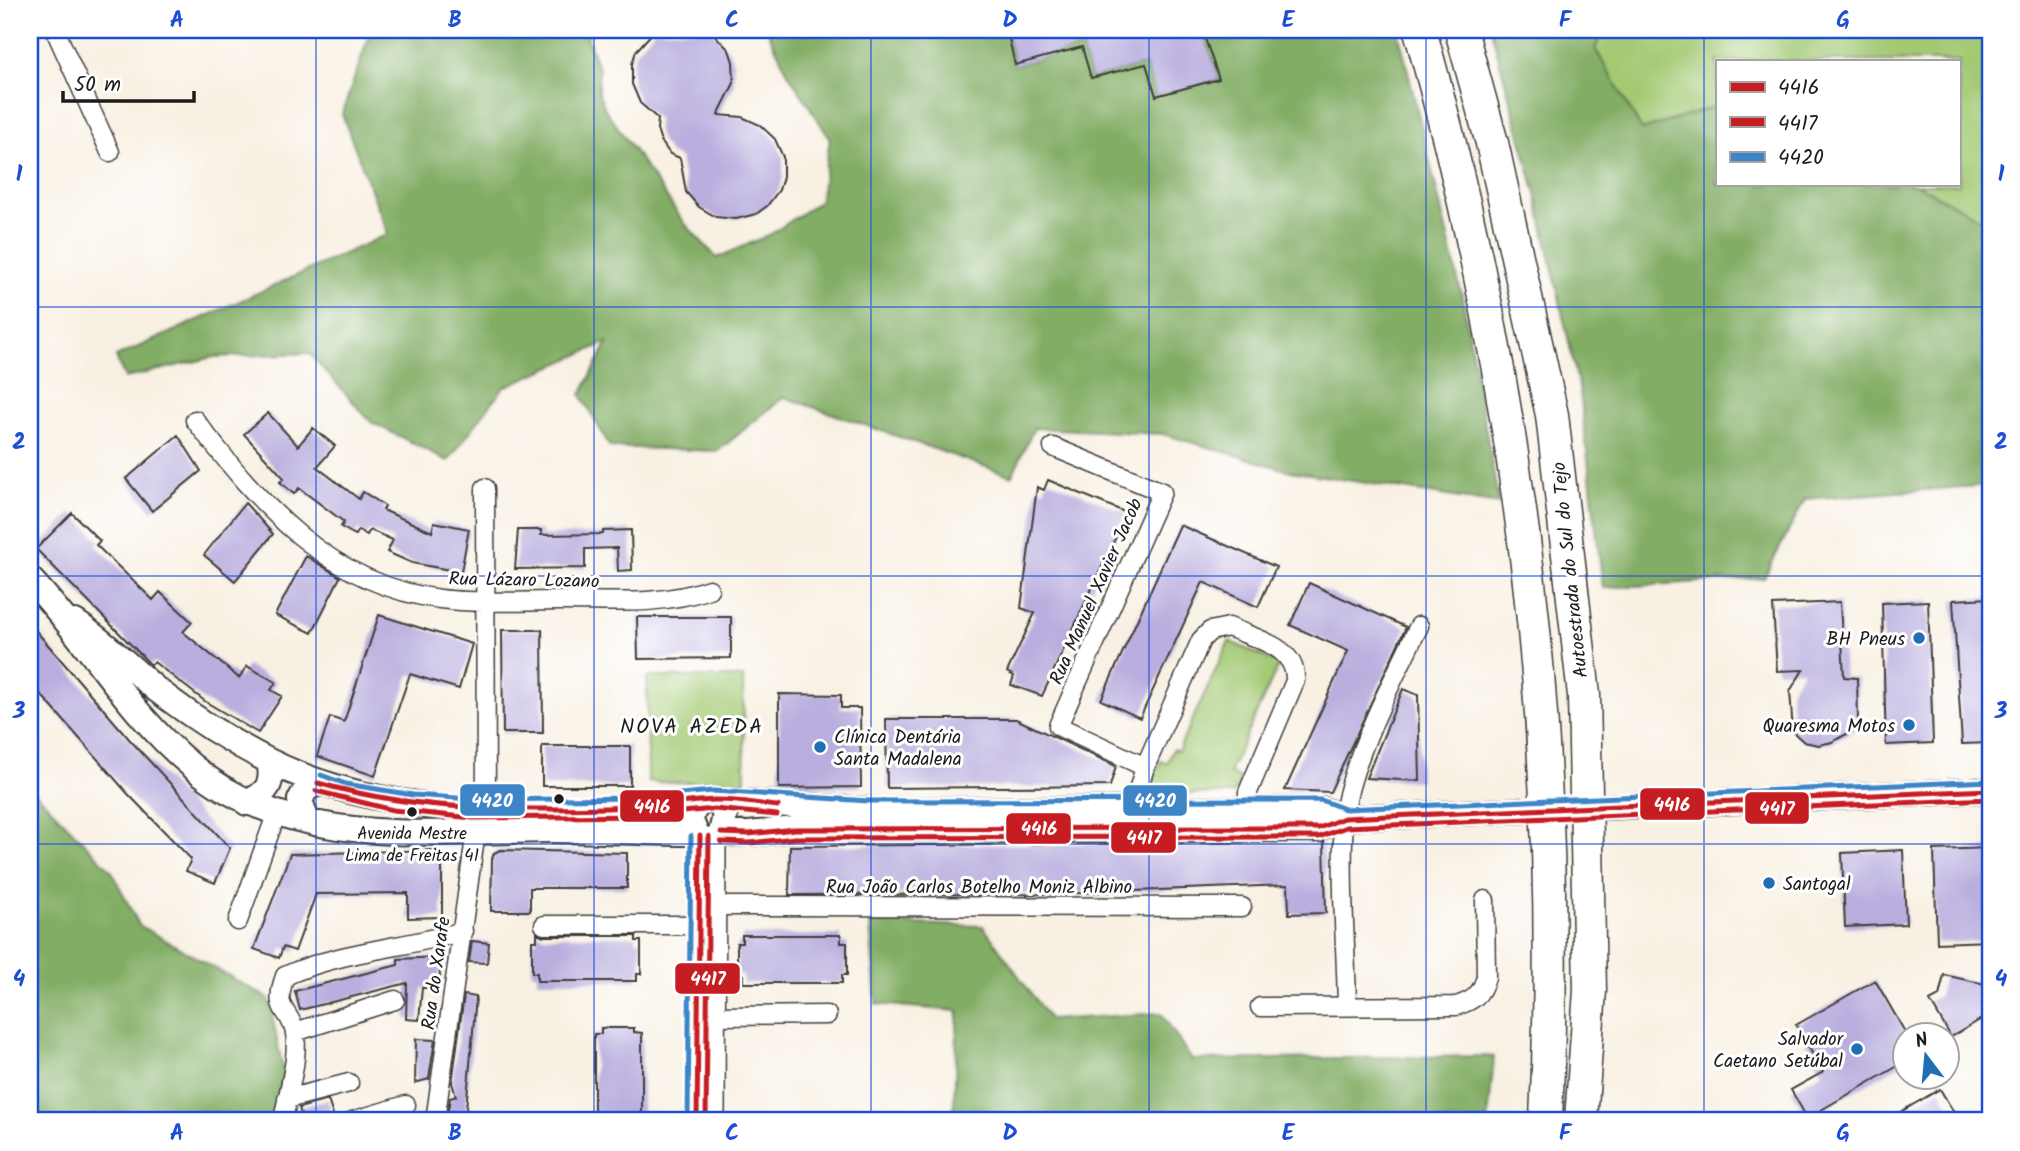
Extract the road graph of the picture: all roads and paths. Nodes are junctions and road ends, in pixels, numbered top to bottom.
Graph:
1 (55, 30) edge
2 (1420, 30) edge
3 (1461, 30) edge
4 (110, 152) dead end
5 (195, 420) dead end
6 (1054, 447) dead end
7 (485, 488) dead end
8 (30, 579) edge
9 (709, 589) dead end
10 (485, 601) junction
11 (60, 612) junction
12 (1419, 626) dead end
13 (269, 761) junction
14 (1146, 767) junction
15 (318, 783) junction
16 (1990, 790) edge
17 (247, 803) junction
18 (708, 803) junction
19 (1606, 807) dead end
20 (486, 808) junction
21 (1132, 810) junction
22 (1247, 810) junction
23 (1528, 810) dead end
24 (276, 815) junction
25 (1344, 818) junction
26 (307, 821) junction
27 (476, 831) junction
28 (708, 834) junction
29 (1485, 900) dead end
30 (716, 906) junction
31 (1242, 907) dead end
32 (238, 921) dead end
33 (544, 925) dead end
34 (698, 925) junction
35 (463, 930) junction
36 (395, 1000) dead end
37 (1347, 1006) junction
38 (1260, 1007) dead end
39 (827, 1015) dead end
40 (715, 1016) junction
41 (295, 1032) junction
42 (349, 1083) dead end
43 (287, 1099) junction
44 (406, 1105) dead end
45 (283, 1121) edge
46 (352, 1121) edge
47 (435, 1121) edge
48 (696, 1121) edge
49 (715, 1121) edge
50 (1546, 1121) edge
51 (1581, 1121) edge

1 - 4 street
2 - 50 highway, Autoestrada do Sul do Tejo
3 - 51 highway, Autoestrada do Sul do Tejo
5 - 10 street, Rua Lázaro Lozano
6 - 14 street, Rua Manuel Xavier Jacob
7 - 10 street
8 - 11 main road
9 - 10 street, Rua Lázaro Lozano
10 - 20 street
11 - 13 main road
11 - 17 main road
12 - 25 street
13 - 15 main road
13 - 17 main road
14 - 21 street
14 - 22 street
15 - 20 main road
15 - 26 main road
16 - 19 main road
17 - 24 main road
18 - 20 main road
18 - 21 main road
18 - 28 main road
21 - 22 main road
22 - 25 main road
23 - 25 main road
24 - 26 main road
24 - 32 street
25 - 28 main road
25 - 37 street
26 - 27 main road
27 - 28 main road
27 - 35 street, Rua do Xarafe
28 - 30 street
28 - 34 street
29 - 37 street
30 - 31 street, Rua João Carlos Botelho Moniz Albino
30 - 40 street
33 - 34 street
34 - 48 street
35 - 41 street
35 - 47 street, Rua do Xarafe
36 - 41 street
37 - 38 street
39 - 40 street
40 - 49 street
41 - 43 street
42 - 43 street
43 - 45 street
44 - 46 street

